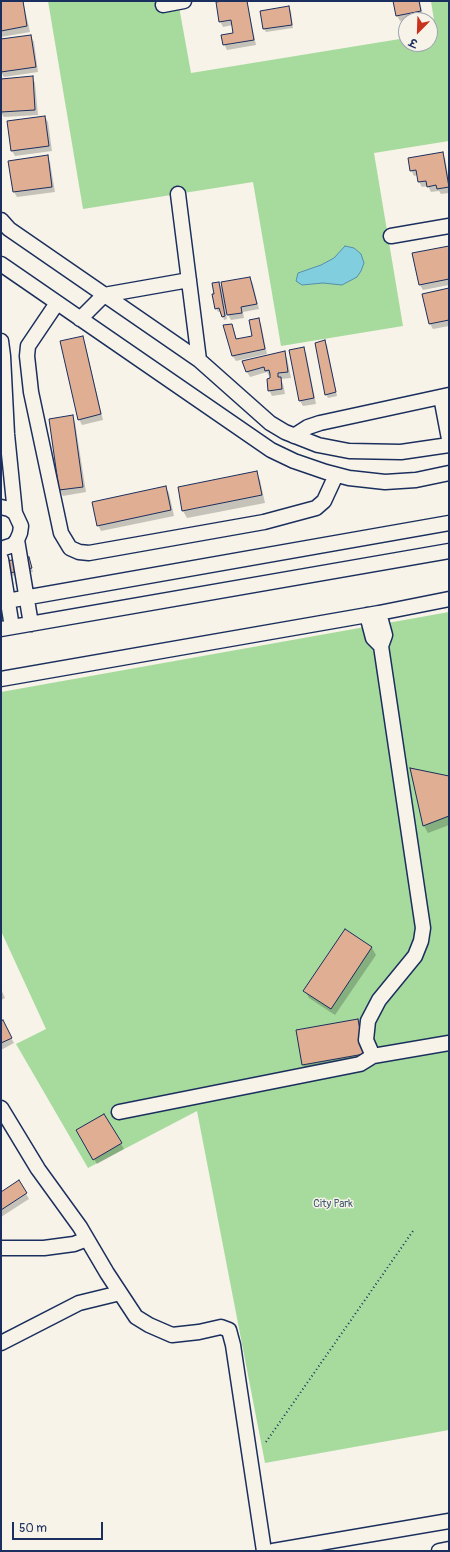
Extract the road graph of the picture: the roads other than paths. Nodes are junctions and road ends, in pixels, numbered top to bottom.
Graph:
1 (184, 1) edge
2 (163, 5) dead end
3 (178, 194) dead end
4 (1, 220) edge
5 (449, 226) edge
6 (391, 236) dead end
7 (1, 264) edge
8 (189, 280) junction
9 (104, 295) junction
10 (57, 303) junction
11 (80, 319) junction
12 (1, 341) edge
13 (199, 360) junction
14 (2, 362) edge
15 (445, 396) edge
16 (294, 436) junction
17 (449, 439) edge
18 (449, 445) edge
19 (449, 473) edge
20 (336, 475) junction
21 (1, 507) edge
22 (15, 513) junction
23 (449, 523) edge
24 (17, 540) junction
25 (1, 549) edge
26 (449, 551) edge
27 (1, 559) edge
28 (26, 597) junction
29 (449, 599) edge
30 (5, 601) edge
31 (373, 614) junction
32 (31, 624) junction
33 (6, 628) edge
34 (1, 679) edge
35 (449, 1043) edge
36 (373, 1056) junction
37 (1, 1108) edge
38 (119, 1112) dead end
39 (87, 1240) junction
40 (1, 1248) edge
41 (120, 1293) junction
42 (1, 1343) edge
43 (449, 1521) edge
44 (449, 1549) edge
45 (264, 1551) edge
46 (273, 1551) edge
47 (439, 1551) edge

1 - 2 street
3 - 8 street
4 - 9 street
5 - 6 street
7 - 10 street
8 - 9 street
8 - 13 street
9 - 11 street
9 - 13 street
10 - 11 street
10 - 20 street
11 - 20 street
12 - 14 street
13 - 16 street
14 - 22 street
15 - 16 street
15 - 17 street
16 - 18 street
19 - 20 street
21 - 22 street
22 - 24 street
23 - 28 street
24 - 25 street
24 - 28 street
26 - 32 street
27 - 30 street
28 - 30 street
28 - 32 street
29 - 31 street
30 - 33 street
31 - 34 street
31 - 36 street
32 - 33 street
35 - 36 street
36 - 38 street
37 - 39 street
39 - 40 street
39 - 41 street
41 - 42 street
41 - 45 street
43 - 46 street
44 - 47 street

